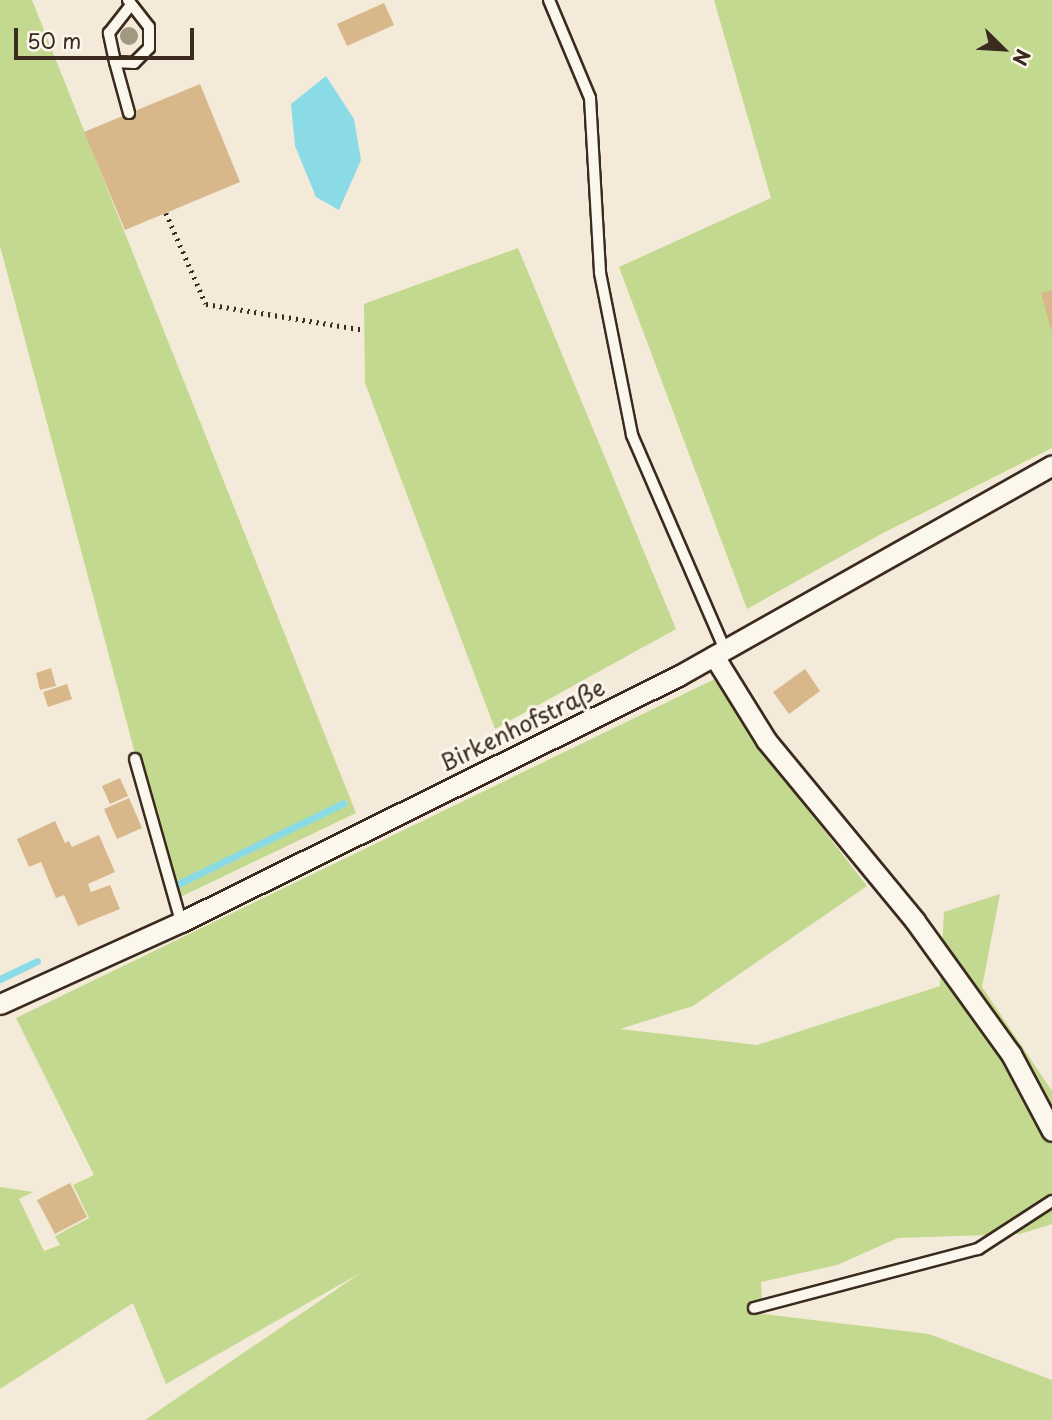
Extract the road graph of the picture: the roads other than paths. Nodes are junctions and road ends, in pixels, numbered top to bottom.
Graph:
1 (549, 0) edge
2 (129, 3) edge
3 (115, 62) junction
4 (129, 113) dead end
5 (1052, 465) edge
6 (720, 653) junction
7 (135, 759) dead end
8 (181, 922) junction
9 (0, 1004) edge
10 (1052, 1130) edge
11 (1052, 1201) edge
12 (754, 1308) dead end

1 - 6 lane
2 - 3 lane
2 - 3 lane
3 - 4 lane
5 - 6 street, Birkenhofstraße
6 - 8 street, Birkenhofstraße
6 - 10 street
7 - 8 lane
8 - 9 street, Birkenhofstraße
11 - 12 lane

